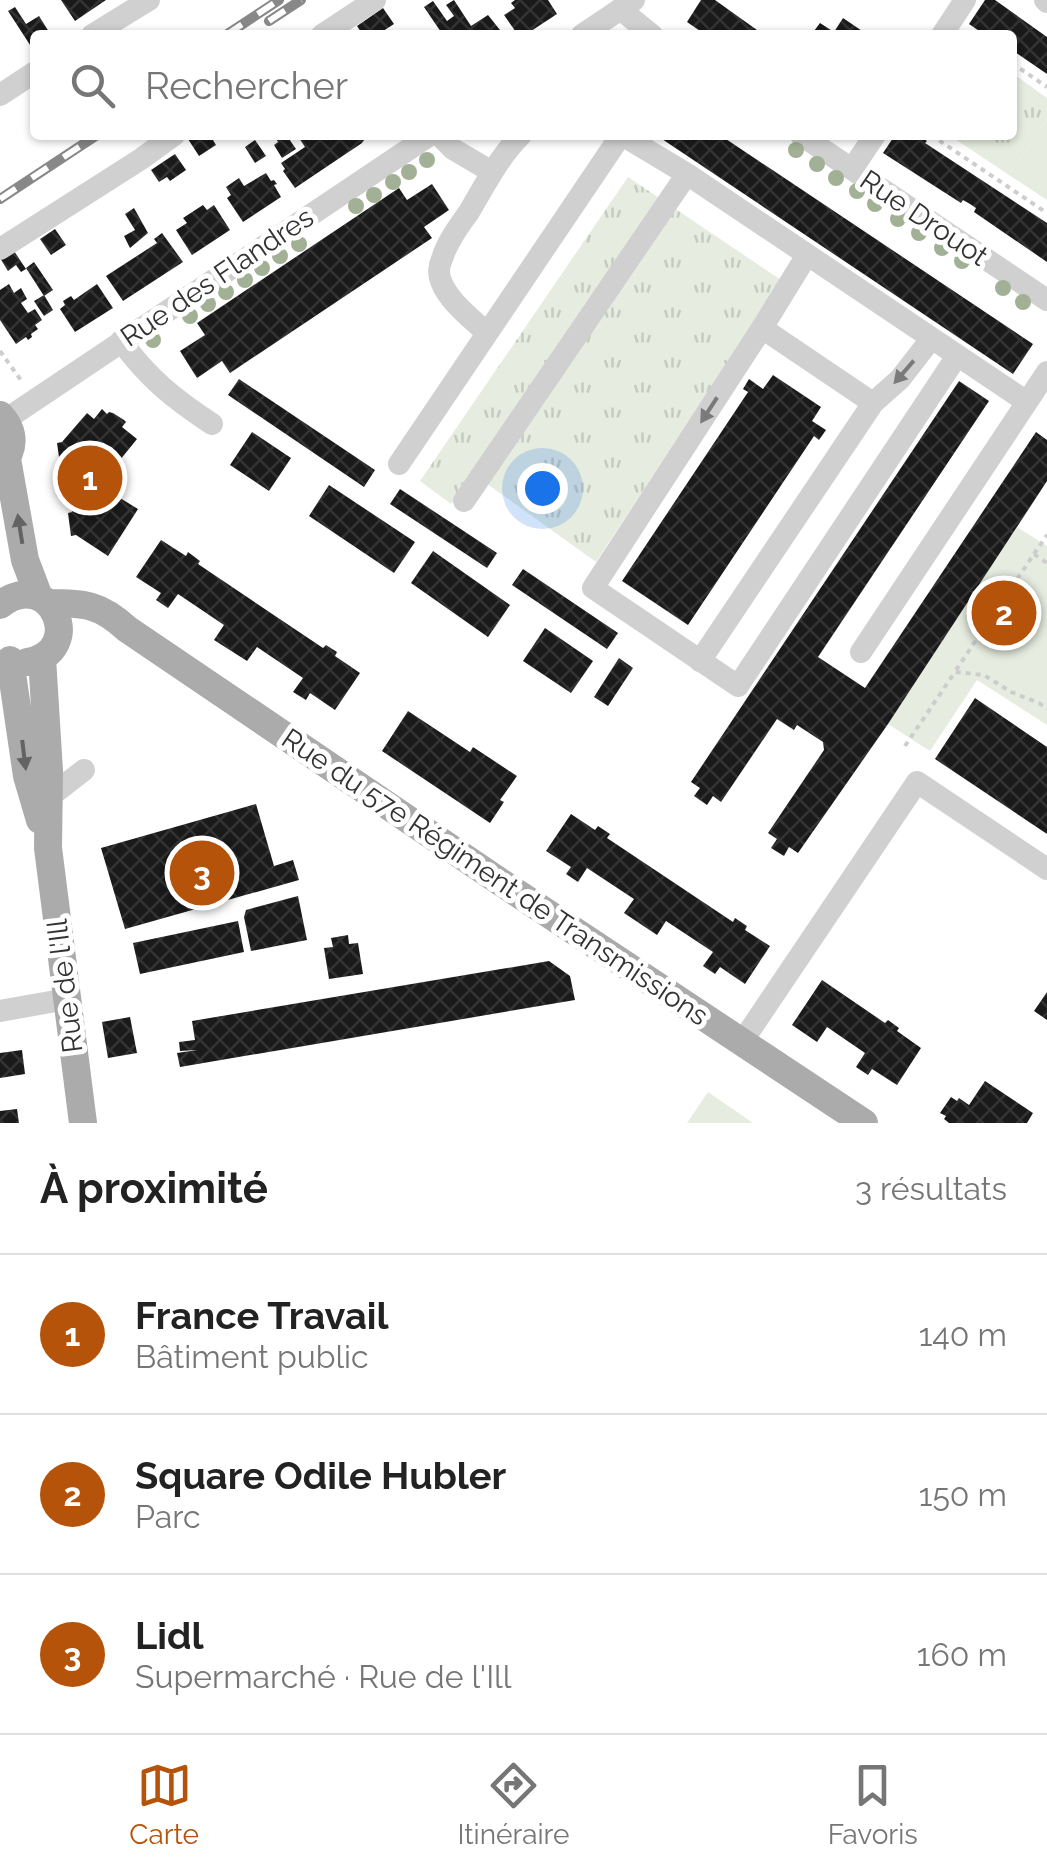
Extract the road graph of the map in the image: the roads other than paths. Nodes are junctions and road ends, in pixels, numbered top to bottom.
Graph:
1 (149, 0) edge
2 (375, 0) edge
3 (965, 0) edge
4 (627, 5) edge
5 (100, 30) edge
6 (330, 30) edge
7 (590, 30) edge
8 (648, 30) edge
9 (945, 30) edge
10 (30, 75) edge
11 (0, 96) edge
12 (167, 140) edge
13 (422, 140) edge
14 (445, 140) edge
15 (516, 140) edge
16 (619, 140) edge
17 (630, 140) edge
18 (808, 140) edge
19 (872, 140) edge
20 (852, 170) junction
21 (492, 172) junction
22 (687, 174) junction
23 (0, 249) edge
24 (807, 255) junction
25 (1047, 300) edge
26 (762, 328) junction
27 (487, 334) junction
28 (931, 338) junction
29 (121, 341) junction
30 (958, 356) junction
31 (1047, 372) edge
32 (1027, 402) junction
33 (872, 403) junction
34 (3, 418) edge
35 (212, 424) dead end
36 (4, 463) edge
37 (398, 464) dead end
38 (464, 502) dead end
39 (44, 600) junction
40 (0, 604) edge
41 (127, 629) junction
42 (59, 632) junction
43 (861, 652) dead end
44 (5, 656) edge
45 (42, 658) junction
46 (700, 661) junction
47 (84, 770) dead end
48 (48, 798) junction
49 (48, 848) junction
50 (1047, 869) edge
51 (67, 999) junction
52 (0, 1011) edge
53 (742, 1042) junction
54 (82, 1123) edge
55 (864, 1123) edge

1 - 5 street
2 - 6 street
3 - 9 street
4 - 7 street
4 - 8 street
10 - 11 street
12 - 23 street
13 - 29 street, Rue des Flandres
14 - 21 street
15 - 21 street
16 - 27 street
17 - 22 street
18 - 20 street, Rue Drouot
19 - 20 street
20 - 25 street, Rue Drouot
21 - 27 street
22 - 24 street
22 - 38 street
24 - 26 street
24 - 28 street
26 - 33 street
26 -> 46 street
27 - 37 street
28 - 30 street
28 -> 33 street
29 - 34 street, Rue des Flandres
29 - 35 street
30 - 32 street
30 - 46 street
31 - 32 street
32 - 43 street
33 - 46 street
34 - 36 main road
39 -> 36 main road
39 - 40 main road, Rue du 57e Régiment de Transmissions
39 - 41 main road, Rue du 57e Régiment de Transmissions
39 - 42 main road
41 - 42 main road
41 - 53 main road, Rue du 57e Régiment de Transmissions
42 - 45 main road
44 - 45 main road
44 -> 49 main road, Rue de l'Ill
45 - 48 main road, Rue de l'Ill
47 - 48 street
48 - 49 main road, Rue de l'Ill
49 - 51 main road, Rue de l'Ill
50 - 53 street
51 - 52 street
51 - 54 main road, Rue de l'Ill
53 - 55 main road, Rue du 57e Régiment de Transmissions

